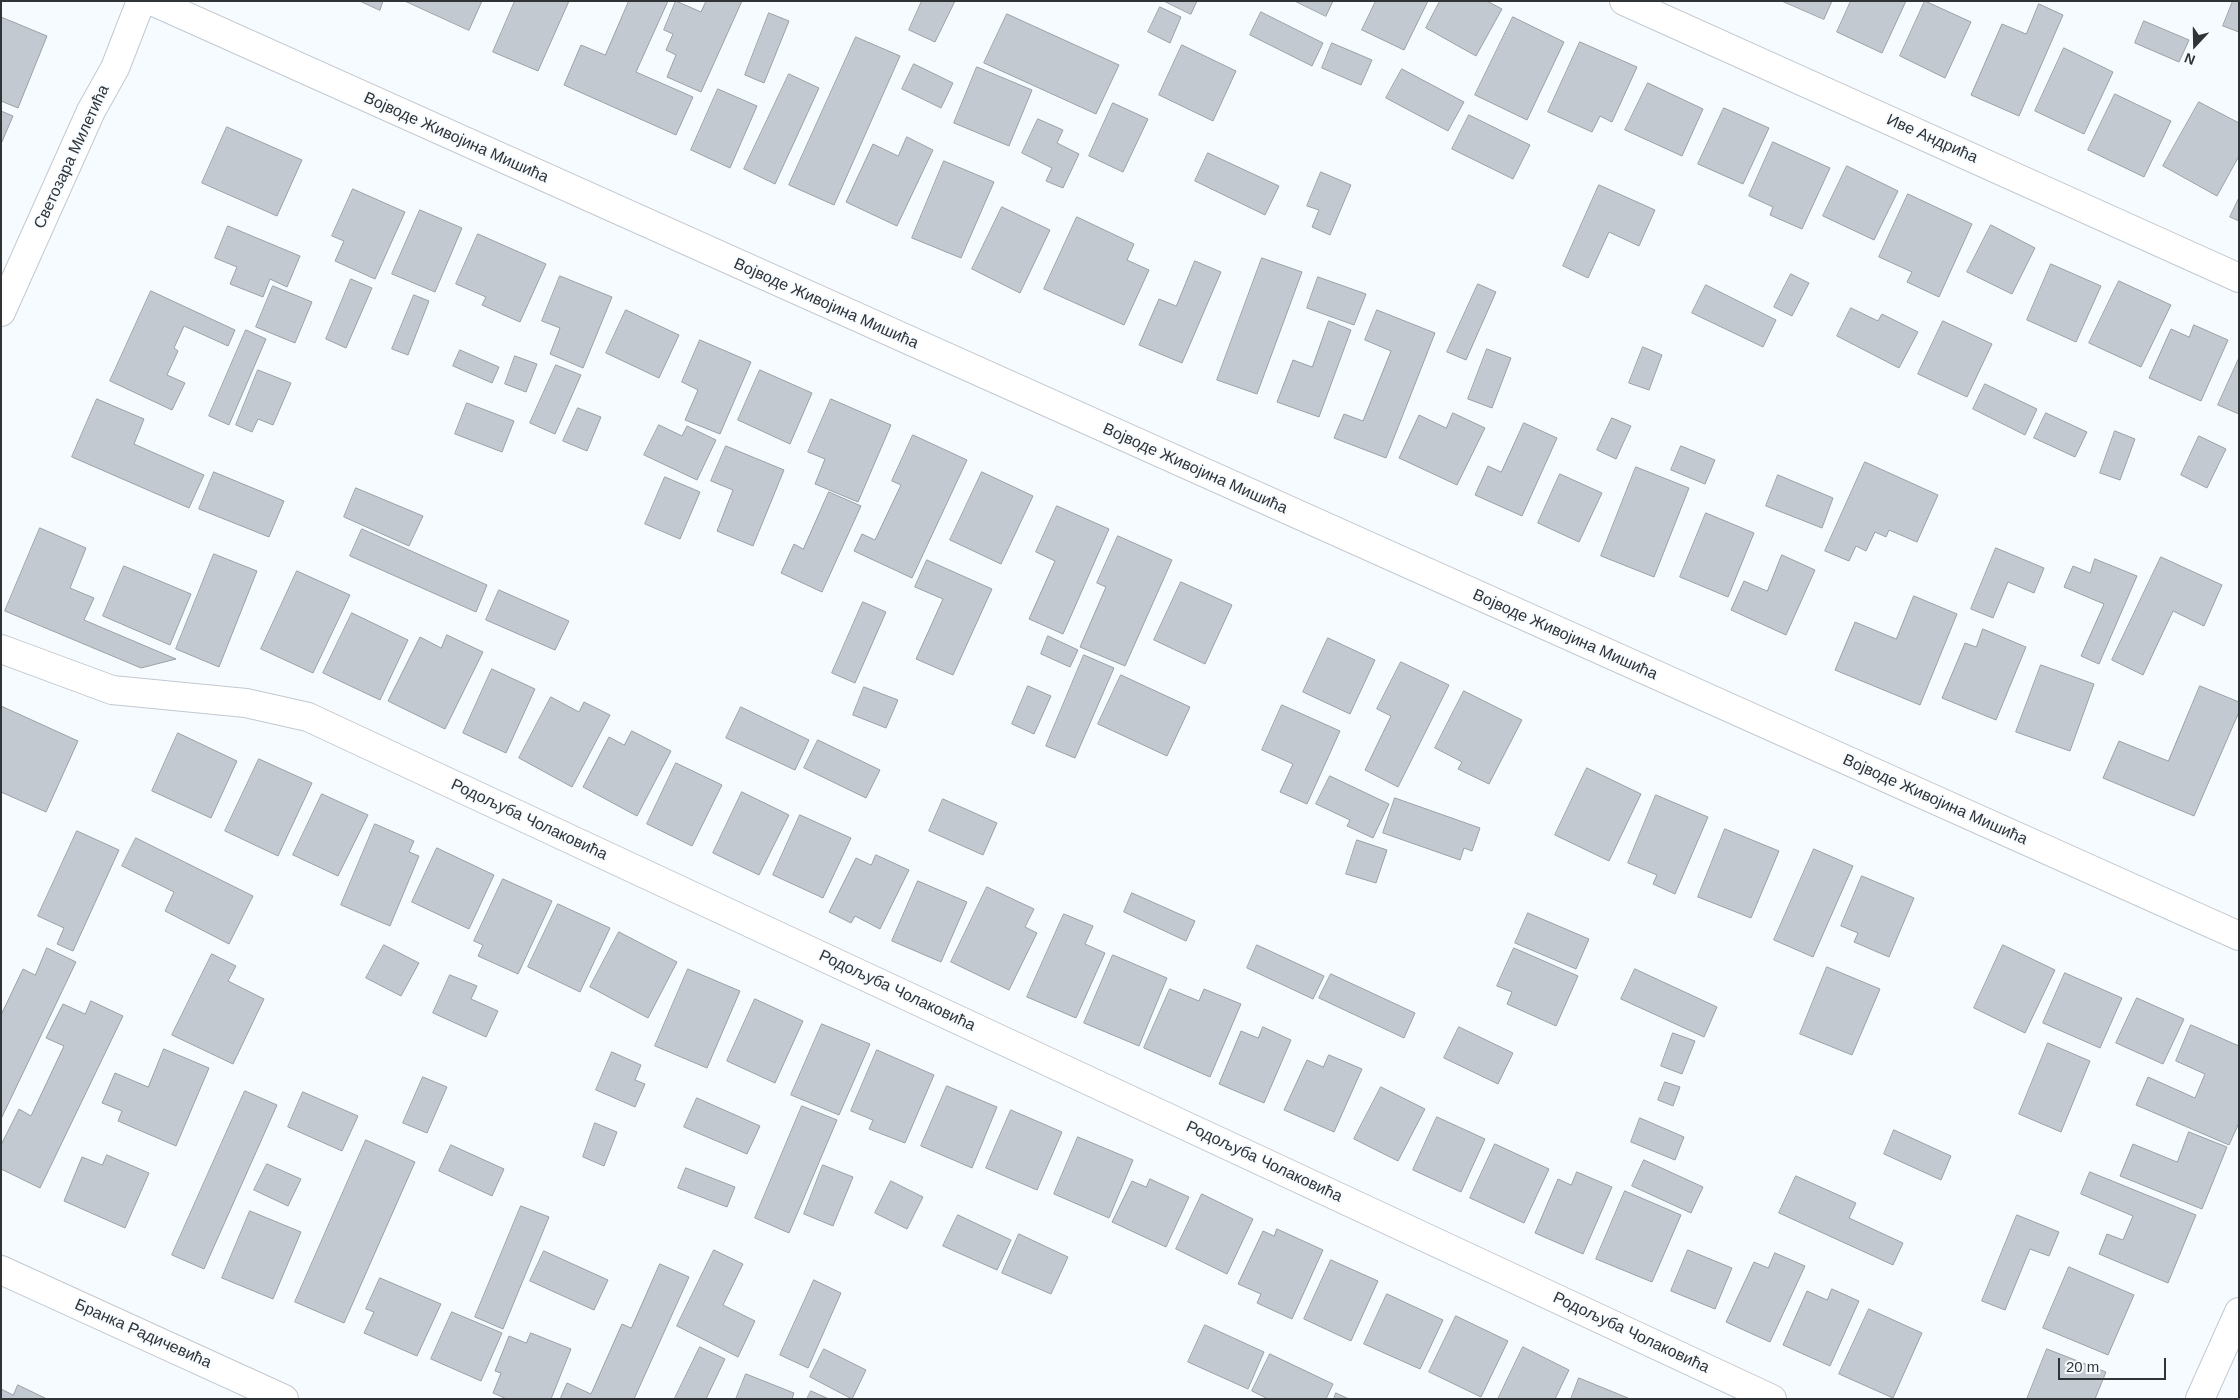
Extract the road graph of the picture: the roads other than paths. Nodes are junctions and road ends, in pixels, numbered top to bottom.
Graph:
1 (141, 1) edge
2 (152, 1) edge
3 (1624, 1) edge
4 (2239, 278) edge
5 (1, 312) edge
6 (1, 649) edge
7 (2239, 936) edge
8 (1, 1270) edge
9 (2239, 1312) edge
10 (284, 1399) edge
11 (1772, 1399) edge
12 (2200, 1399) edge

1 - 5 street, Светозара Милетића
2 - 7 street, Војводе Живојина Мишића
3 - 4 street, Иве Андрића
6 - 11 street, Родољуба Чолаковића
8 - 10 street, Бранка Радичевића
9 - 12 street

